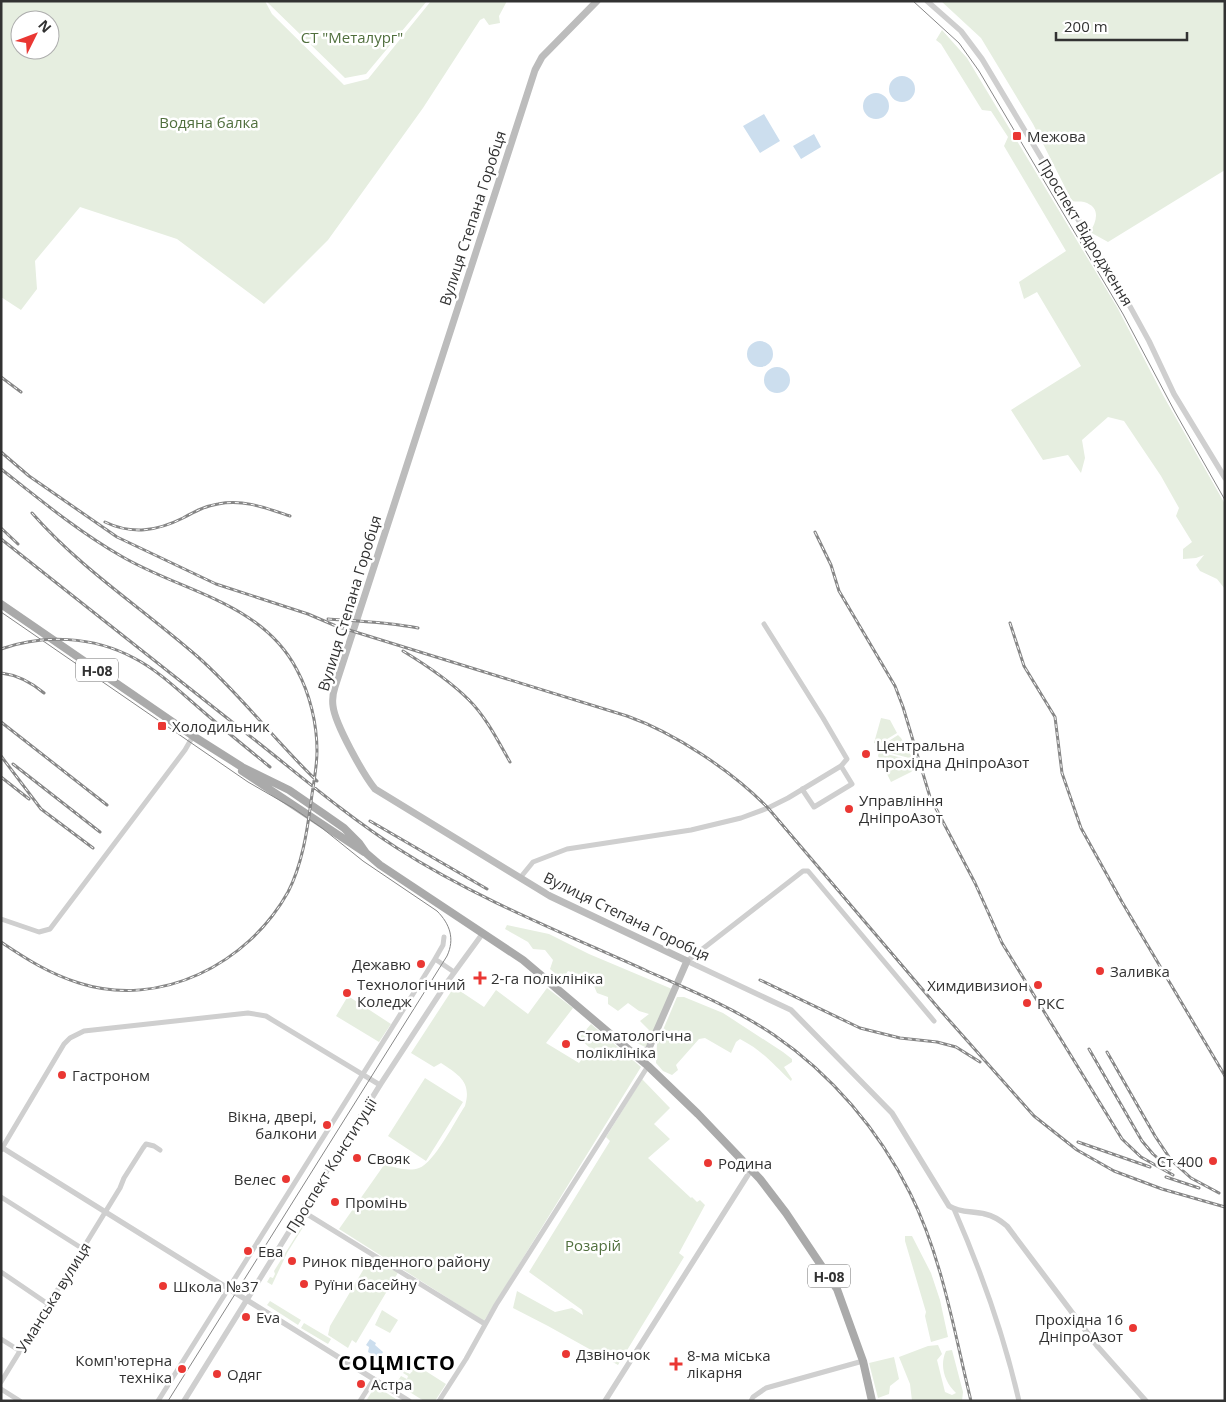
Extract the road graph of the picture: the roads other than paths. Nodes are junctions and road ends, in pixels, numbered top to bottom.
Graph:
1 (597, 1) edge
2 (926, 1) edge
3 (1225, 478) edge
4 (1, 604) edge
5 (764, 624) dead end
6 (193, 736) junction
7 (841, 766) junction
8 (802, 789) junction
9 (520, 878) junction
10 (1, 919) edge
11 (483, 933) junction
12 (444, 936) dead end
13 (435, 959) junction
14 (687, 961) junction
15 (454, 972) junction
16 (934, 1021) dead end
17 (639, 1059) junction
18 (648, 1066) junction
19 (362, 1076) junction
20 (380, 1085) junction
21 (2, 1148) edge
22 (160, 1150) dead end
23 (751, 1170) junction
24 (1, 1197) edge
25 (954, 1209) junction
26 (302, 1211) junction
27 (105, 1212) junction
28 (83, 1249) junction
29 (1, 1272) edge
30 (229, 1288) junction
31 (247, 1299) junction
32 (48, 1304) junction
33 (486, 1324) junction
34 (1, 1339) edge
35 (20, 1350) junction
36 (863, 1361) junction
37 (374, 1379) junction
38 (1, 1382) edge
39 (1, 1389) edge
40 (20, 1401) edge
41 (158, 1401) edge
42 (184, 1401) edge
43 (360, 1401) edge
44 (409, 1401) edge
45 (439, 1401) edge
46 (605, 1401) edge
47 (751, 1401) edge
48 (872, 1401) edge
49 (1019, 1401) edge
50 (1146, 1401) edge

1 - 9 main road, Вулиця Степана Горобця
2 - 3 street, Проспект Відродження
4 - 6 main road, Н-08
5 - 7 street
6 - 10 street
6 - 11 main road, Н-08
7 - 8 street, Вулиця Степана Горобця
7 - 8 street
8 - 9 street, Вулиця Степана Горобця
9 - 14 main road, Вулиця Степана Горобця
11 - 15 street, Проспект Конституції
11 - 17 main road, Н-08
12 - 13 street
13 - 15 street
13 - 19 street
14 - 16 street
14 - 17 main road
14 - 25 street, Вулиця Степана Горобця
15 - 20 street, Проспект Конституції
17 - 18 main road, Н-08
18 - 23 main road, Н-08
18 - 33 street
19 - 20 street
19 - 21 street
19 - 30 street
20 - 26 street, Проспект Конституції
21 - 27 street
22 - 27 street, Уманська вулиця
23 - 36 main road, Н-08
23 - 46 street
24 - 28 street
25 - 49 street
25 - 50 street
26 - 31 street, Проспект Конституції
26 - 33 street
27 - 28 street, Уманська вулиця
27 - 30 street
28 - 32 street, Уманська вулиця
29 - 32 street
30 - 31 street
30 - 41 street
31 - 37 street
31 - 42 street, Проспект Конституції
32 - 35 street, Уманська вулиця
33 - 45 street
34 - 35 street
35 - 38 street, Уманська вулиця
36 - 47 street
36 - 48 main road, Н-08
37 - 43 street
37 - 44 street
39 - 40 street

